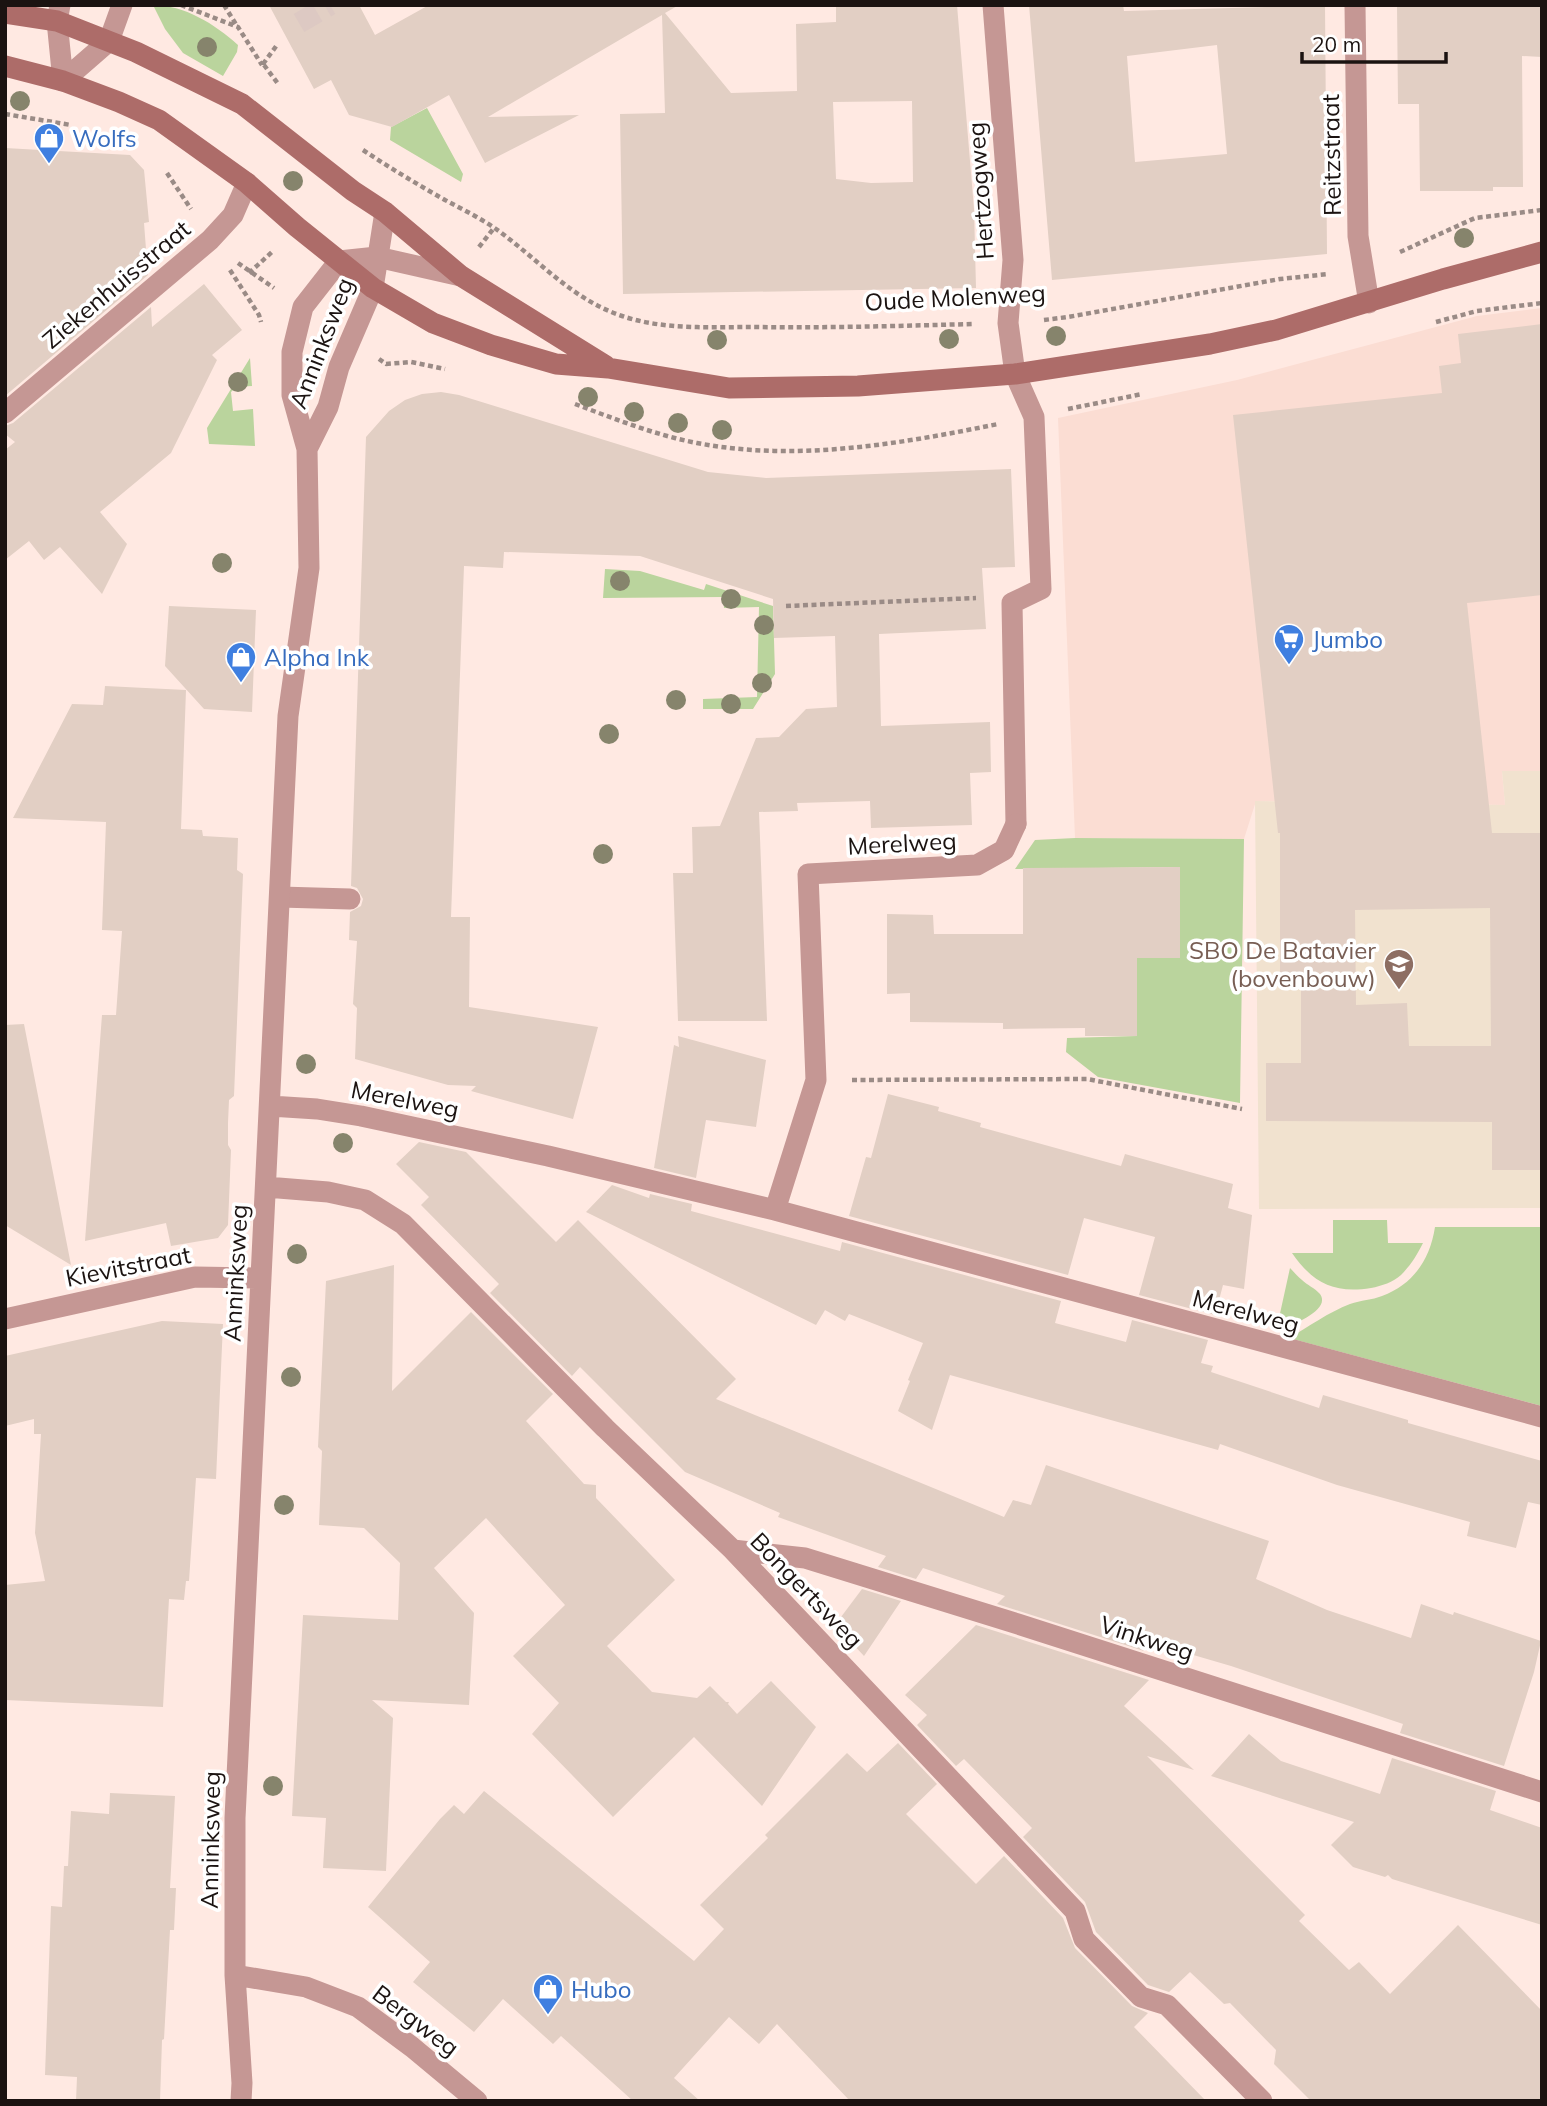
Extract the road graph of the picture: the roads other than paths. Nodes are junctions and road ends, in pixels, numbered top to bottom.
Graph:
1 (122, 5) edge
2 (993, 5) edge
3 (1355, 5) edge
4 (5, 13) edge
5 (58, 13) edge
6 (109, 41) junction
7 (5, 66) edge
8 (63, 81) junction
9 (247, 183) junction
10 (385, 212) junction
11 (1542, 252) edge
12 (377, 257) junction
13 (339, 261) junction
14 (461, 276) junction
15 (373, 288) junction
16 (1368, 303) junction
17 (608, 368) junction
18 (1015, 374) junction
19 (5, 413) edge
20 (307, 449) junction
21 (280, 897) junction
22 (350, 900) dead end
23 (270, 1106) junction
24 (266, 1187) junction
25 (775, 1210) junction
26 (261, 1278) junction
27 (5, 1318) edge
28 (1542, 1417) edge
29 (733, 1550) junction
30 (1542, 1793) edge
31 (235, 1975) junction
32 (241, 2101) edge
33 (477, 2101) edge
34 (1262, 2101) edge

1 - 6 street
2 - 18 street, Hertzogweg
3 - 16 street, Reitzstraat
4 - 5 main road
5 - 6 main road
5 - 8 street
6 - 8 street
6 - 10 main road
7 - 8 main road
8 - 9 main road
9 - 13 main road
9 - 19 street, Ziekenhuisstraat
10 - 12 street, Anninksweg
10 - 14 main road
11 - 16 main road
12 - 13 street
12 - 14 street
12 - 15 street, Anninksweg
13 - 15 main road
13 - 20 street, Anninksweg
14 - 17 main road
15 - 17 main road
15 - 20 street, Anninksweg
16 - 18 main road
17 - 18 main road
18 - 25 street, Merelweg
20 - 21 street, Anninksweg
21 - 22 street
21 - 23 street, Anninksweg
23 - 24 street, Anninksweg
23 - 25 street, Merelweg
24 - 26 street, Anninksweg
24 - 29 street, Bongertsweg
25 - 28 street, Merelweg
26 - 27 street, Kievitstraat
26 - 31 street, Anninksweg
29 - 30 street, Vinkweg
29 - 34 street, Bongertsweg
31 - 32 street, Anninksweg
31 - 33 street, Bergweg

